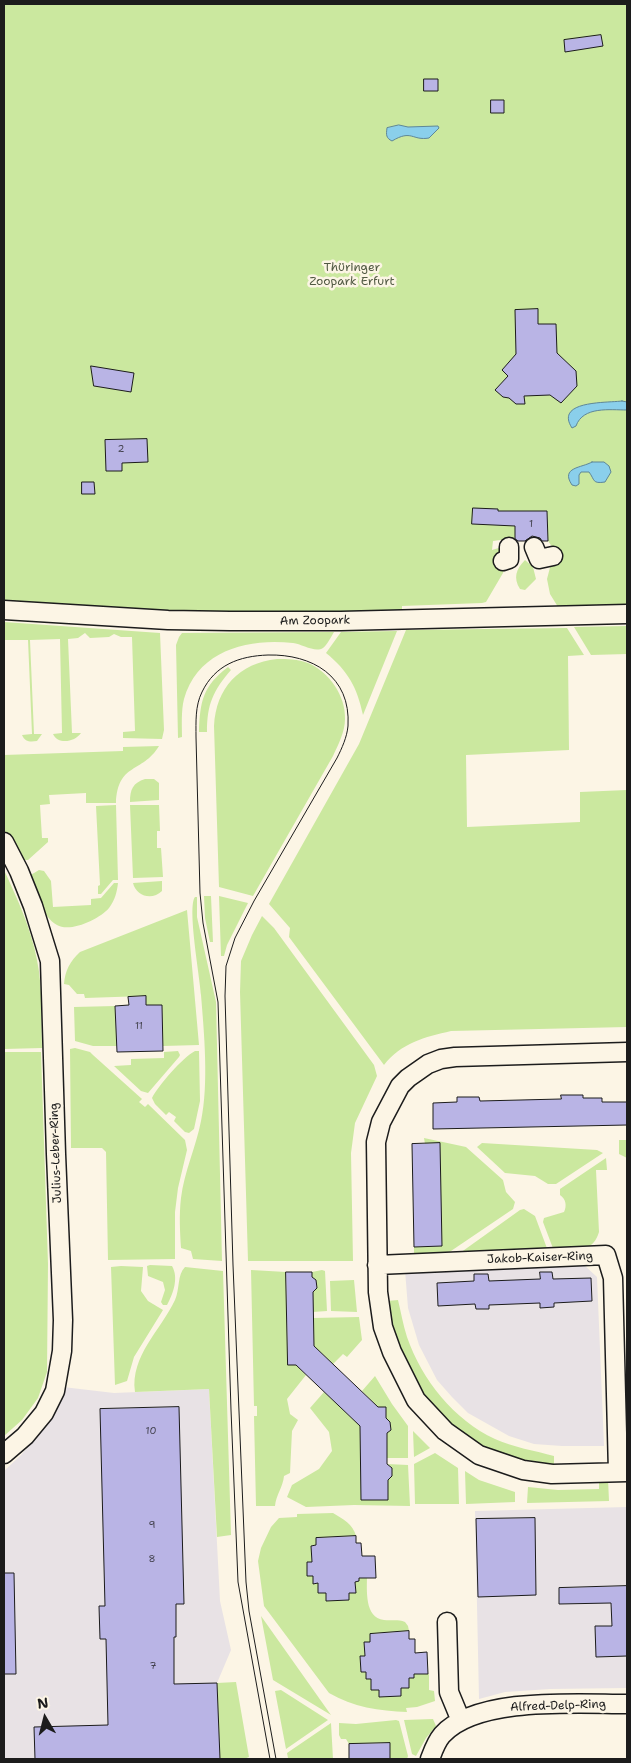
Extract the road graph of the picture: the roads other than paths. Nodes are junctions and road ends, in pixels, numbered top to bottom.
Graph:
1 (534, 547) dead end
2 (553, 556) dead end
3 (540, 605) dead end
4 (484, 607) dead end
5 (4, 610) edge
6 (627, 614) edge
7 (4, 842) edge
8 (627, 1052) edge
9 (377, 1265) junction
10 (4, 1454) edge
11 (623, 1472) edge
12 (447, 1622) dead end
13 (627, 1704) edge
14 (461, 1721) junction
15 (430, 1759) edge

1 - 2 street
3 - 4 street
5 - 6 street, Am Zoopark
7 - 10 street, Julius-Leber-Ring
8 - 9 street, Jakob-Kaiser-Ring
9 - 11 street, Jakob-Kaiser-Ring
9 - 11 street, Jakob-Kaiser-Ring
12 - 14 street
13 - 14 street, Alfred-Delp-Ring
14 - 15 street, Alfred-Delp-Ring

